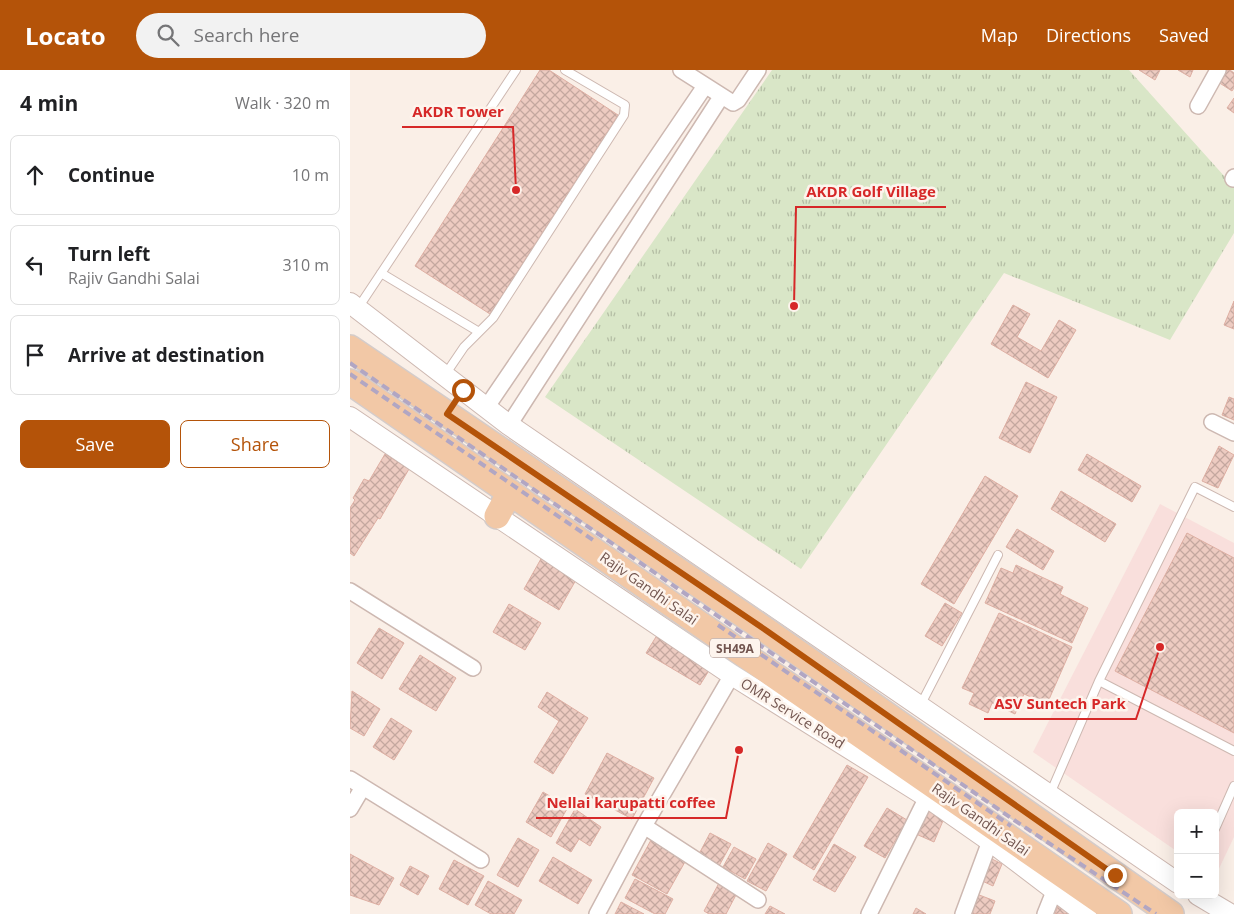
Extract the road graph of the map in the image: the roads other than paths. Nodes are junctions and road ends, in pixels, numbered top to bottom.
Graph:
1 (516, 70) edge
2 (565, 70) edge
3 (681, 70) edge
4 (758, 70) edge
5 (1218, 70) edge
6 (705, 86) junction
7 (721, 97) junction
8 (1198, 106) dead end
9 (381, 273) junction
10 (354, 305) edge
11 (479, 332) junction
12 (350, 348) edge
13 (445, 375) junction
14 (350, 382) edge
15 (463, 390) junction
16 (486, 408) junction
17 (447, 414) junction
18 (350, 418) edge
19 (1212, 422) dead end
20 (509, 425) junction
21 (1234, 434) edge
22 (510, 492) junction
23 (1234, 507) edge
24 (497, 516) junction
25 (998, 555) dead end
26 (350, 591) edge
27 (473, 668) dead end
28 (732, 675) junction
29 (1099, 682) junction
30 (920, 707) junction
31 (1234, 751) edge
32 (356, 783) edge
33 (1234, 786) edge
34 (1050, 794) junction
35 (927, 797) junction
36 (350, 809) edge
37 (1219, 820) edge
38 (644, 826) junction
39 (990, 841) junction
40 (481, 860) dead end
41 (1174, 879) edge
42 (1055, 889) junction
43 (1205, 899) edge
44 (758, 900) dead end
45 (597, 914) edge
46 (869, 914) edge
47 (963, 914) edge
48 (1045, 914) edge
49 (1086, 914) edge
50 (1119, 914) edge
51 (1171, 914) edge
52 (1230, 914) edge

1 - 9 lane
2 - 11 lane
3 - 6 street
4 - 7 street
5 - 8 street
6 - 7 street
6 - 16 street
7 - 20 street
9 - 10 lane
9 - 11 lane
10 - 13 street
11 - 13 lane
12 - 17 main road, SH49A
13 - 15 street
14 - 22 main road, Rajiv Gandhi Salai / SH49A
15 - 16 street
15 - 17 street
16 - 20 street
17 - 51 main road, SH49A
18 - 24 street, OMR Service Road
19 - 21 street
20 - 30 street
22 - 24 main road
22 - 50 main road, Rajiv Gandhi Salai / SH49A
23 - 29 lane
24 - 28 street, OMR Service Road
25 - 30 lane
26 - 27 street
28 - 35 street, OMR Service Road
28 - 38 street
29 - 31 lane
29 - 34 lane
30 - 34 street
32 - 36 street
32 - 40 street
33 - 37 lane
34 - 41 street
35 - 39 street, OMR Service Road
35 - 46 street
38 - 44 street
38 - 45 street
39 - 42 street, OMR Service Road
39 - 47 street
42 - 48 street
42 - 49 street, OMR Service Road
43 - 52 street

